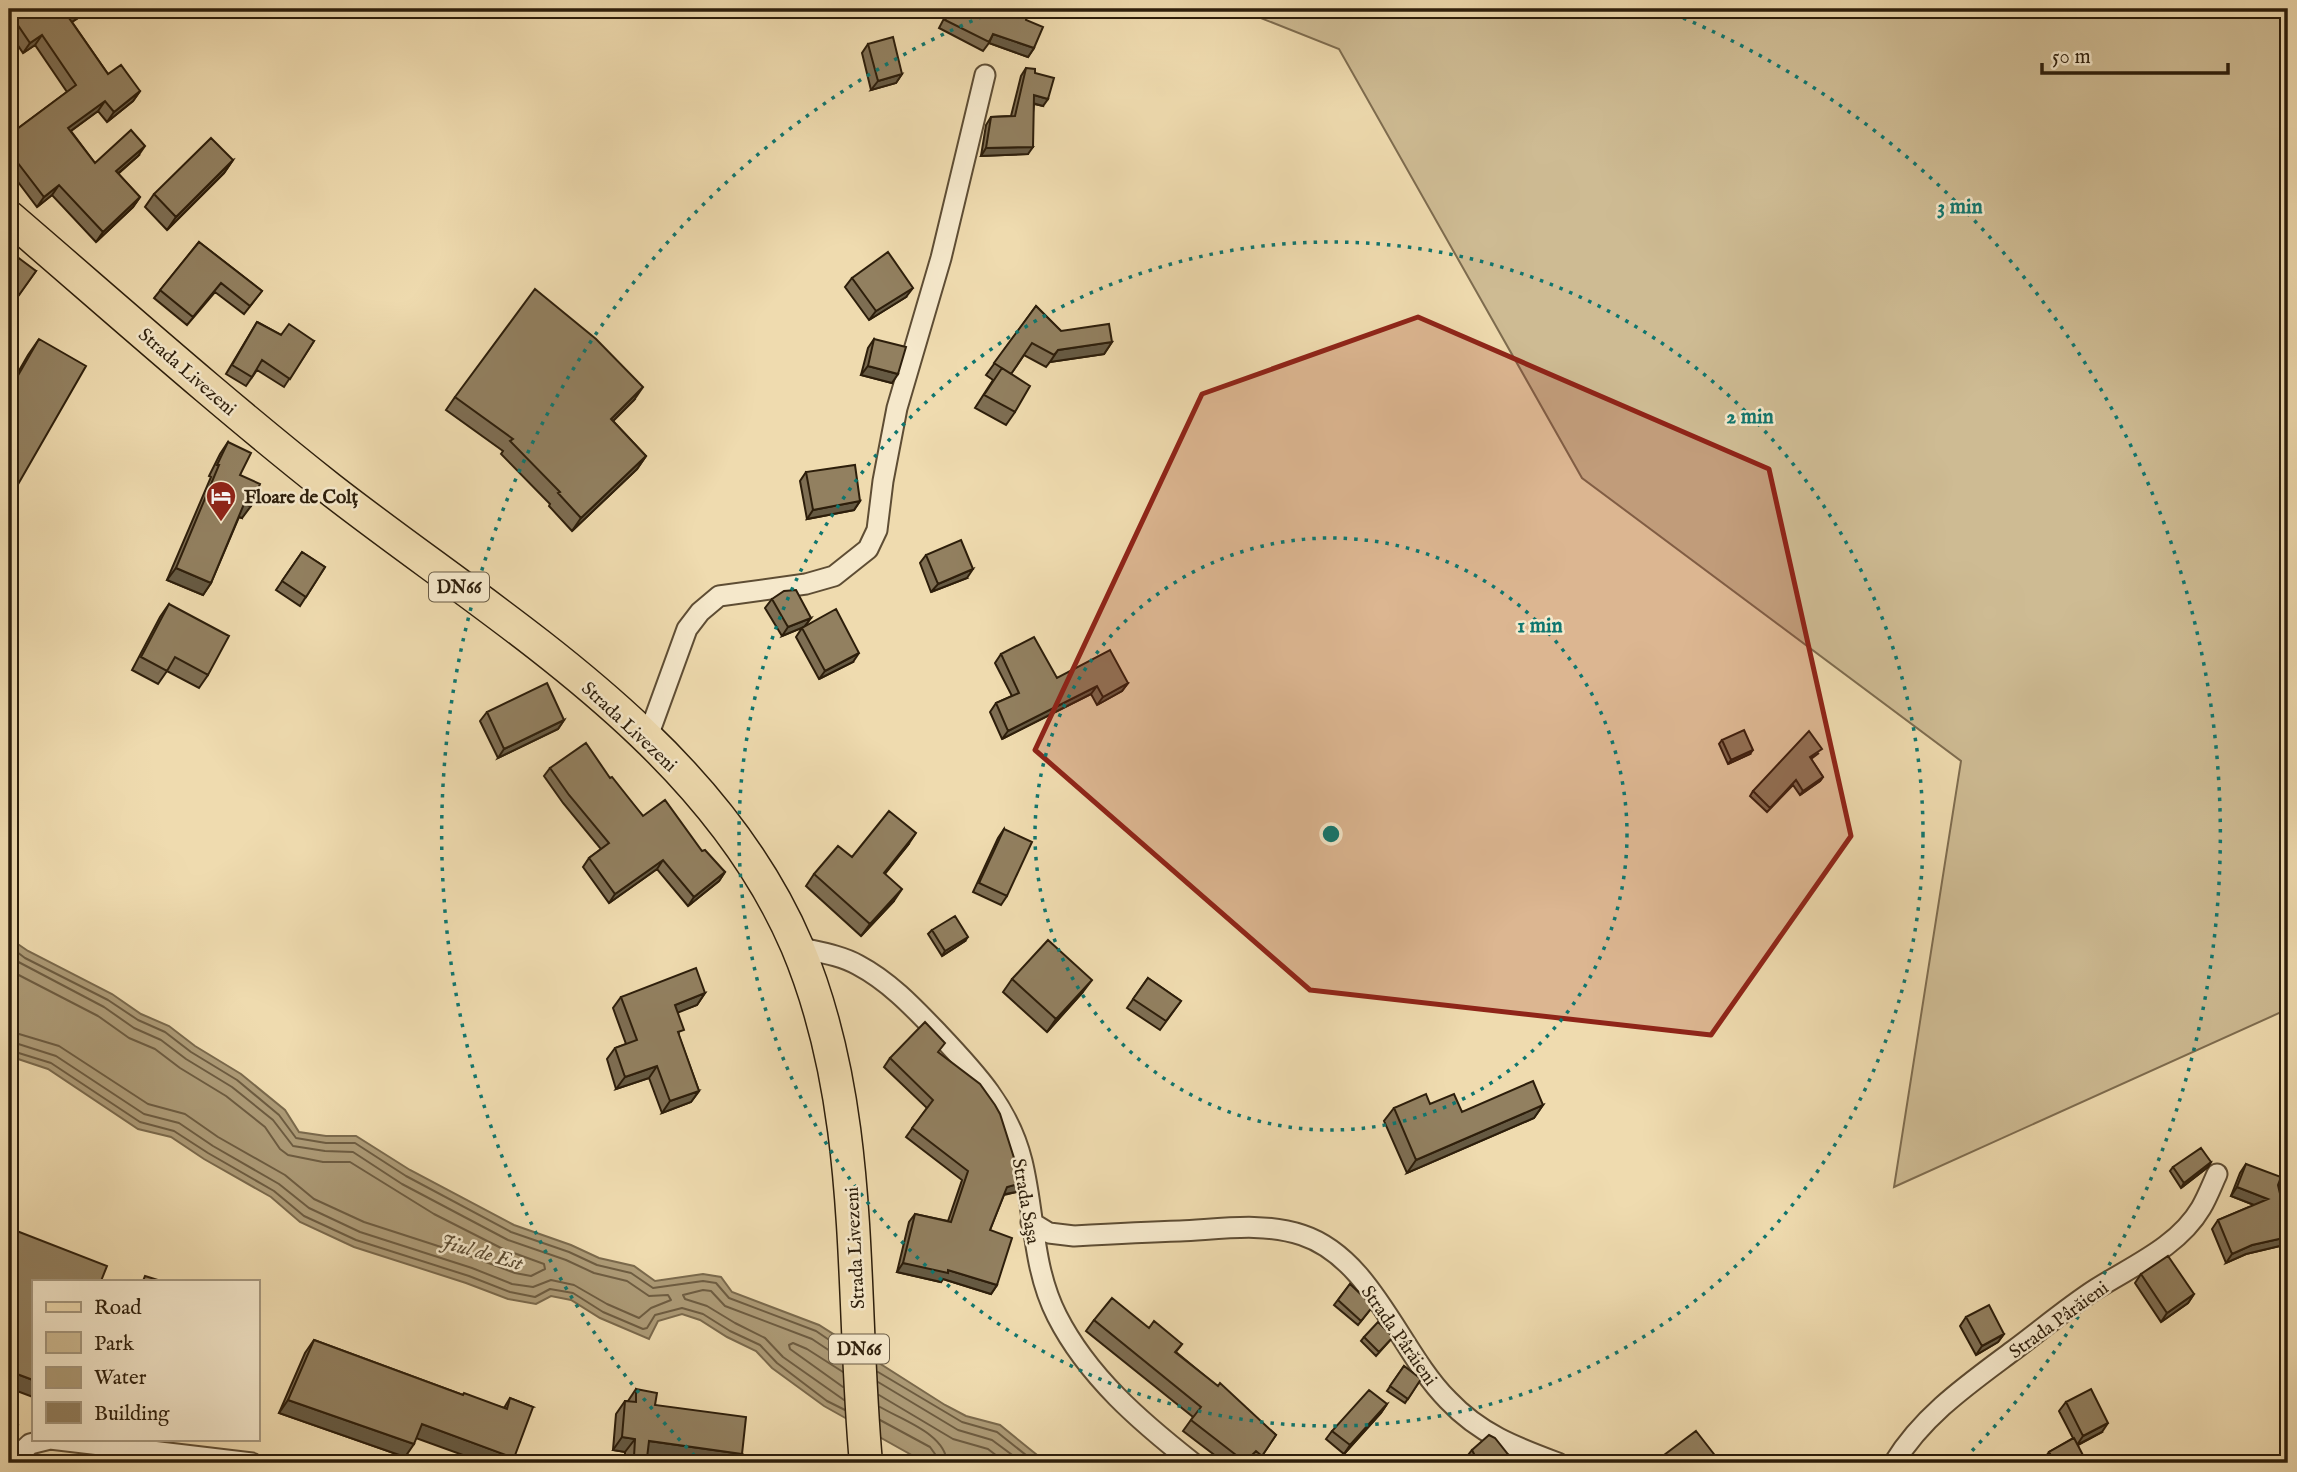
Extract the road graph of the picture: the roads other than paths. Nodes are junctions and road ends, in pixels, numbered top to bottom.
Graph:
1 (985, 75) dead end
2 (9, 216) edge
3 (647, 739) junction
4 (797, 947) junction
5 (2217, 1174) dead end
6 (1031, 1222) junction
7 (46, 1440) edge
8 (58, 1440) edge
9 (10, 1463) edge
10 (251, 1463) edge
11 (866, 1463) edge
12 (1193, 1463) edge
13 (1558, 1463) edge
14 (1894, 1463) edge

1 - 3 street
2 - 3 main road, Strada Livezeni / DN66
3 - 4 main road, Strada Livezeni / DN66
4 - 6 street, Strada Saşa
4 - 11 main road, Strada Livezeni / DN66
5 - 14 street, Strada Pârăieni
6 - 12 street, Strada Saşa
6 - 13 street, Strada Pârăieni
7 - 9 street
8 - 10 street

